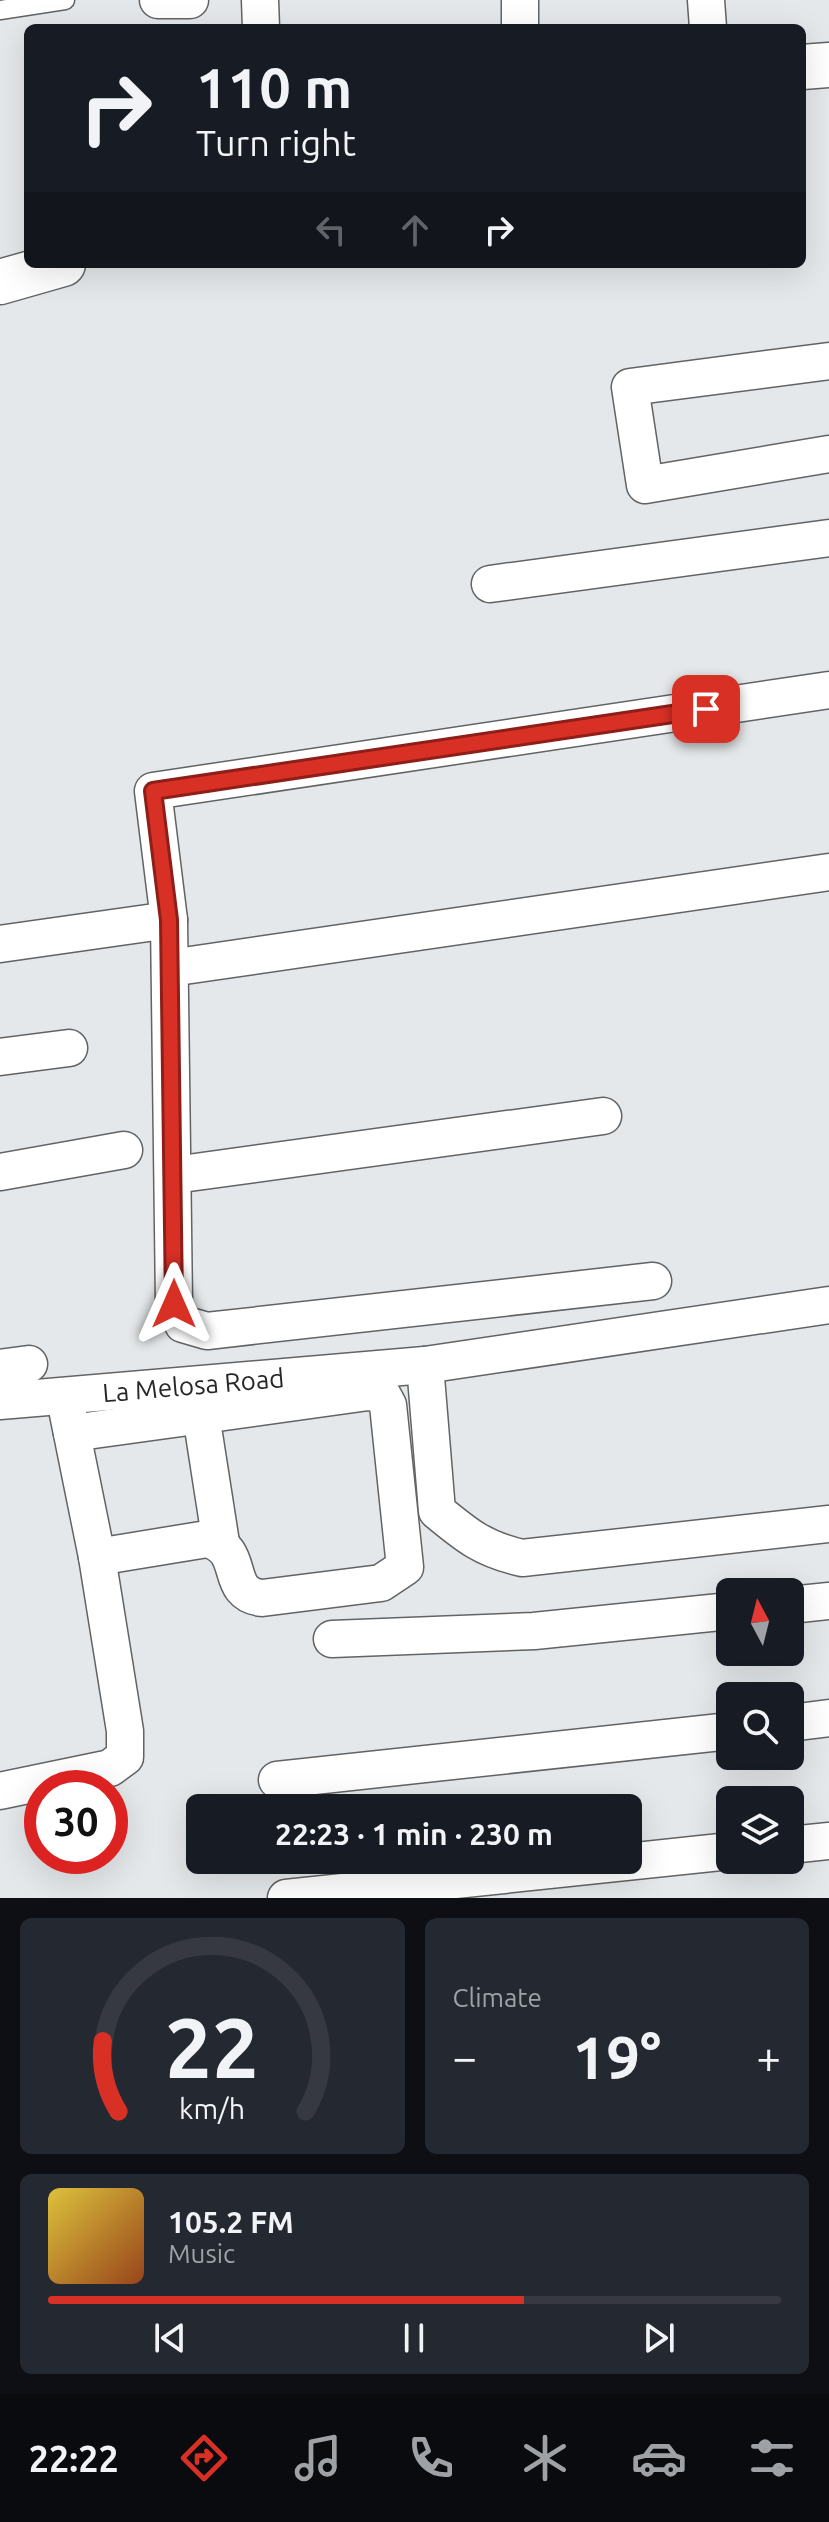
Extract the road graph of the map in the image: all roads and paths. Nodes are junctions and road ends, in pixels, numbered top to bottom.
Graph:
1 (65, 0) edge
2 (158, 0) edge
3 (190, 0) edge
4 (260, 0) edge
5 (520, 0) edge
6 (706, 0) edge
7 (0, 10) edge
8 (261, 24) edge
9 (520, 24) edge
10 (708, 24) edge
11 (829, 65) edge
12 (806, 67) edge
13 (49, 268) edge
14 (0, 282) edge
15 (829, 361) edge
16 (829, 454) edge
17 (829, 538) edge
18 (490, 584) dead end
19 (829, 690) edge
20 (829, 872) edge
21 (169, 920) junction
22 (0, 944) edge
23 (170, 968) junction
24 (69, 1048) dead end
25 (0, 1057) edge
26 (603, 1116) dead end
27 (124, 1150) dead end
28 (174, 1175) junction
29 (3, 1187) edge
30 (653, 1281) dead end
31 (829, 1305) edge
32 (425, 1365) junction
33 (65, 1395) junction
34 (0, 1401) edge
35 (201, 1415) junction
36 (72, 1433) junction
37 (829, 1524) edge
38 (221, 1543) junction
39 (97, 1557) junction
40 (829, 1601) edge
41 (804, 1604) edge
42 (716, 1612) edge
43 (332, 1639) dead end
44 (829, 1718) edge
45 (804, 1721) edge
46 (716, 1733) edge
47 (277, 1780) dead end
48 (0, 1791) edge
49 (829, 1841) edge
50 (804, 1844) edge
51 (716, 1852) edge
52 (286, 1898) edge

1 - 7 lane
2 - 3 street
4 - 8 street
5 - 9 street
6 - 10 street
11 - 12 street
13 - 14 street
15 - 16 street
17 - 18 street
19 - 21 street
20 - 23 street
21 - 22 street
21 - 23 street
23 - 28 street
24 - 25 street
26 - 28 street
27 - 29 street
28 - 30 street
31 - 32 street, La Melosa Road
32 - 33 street, La Melosa Road
32 - 37 street
33 - 34 street, La Melosa Road
33 - 36 street
35 - 36 street
35 - 38 street
35 - 38 street
36 - 39 street
38 - 39 street
39 - 48 street
40 - 41 street
42 - 43 street
44 - 45 street
46 - 47 street
49 - 50 street
51 - 52 street

